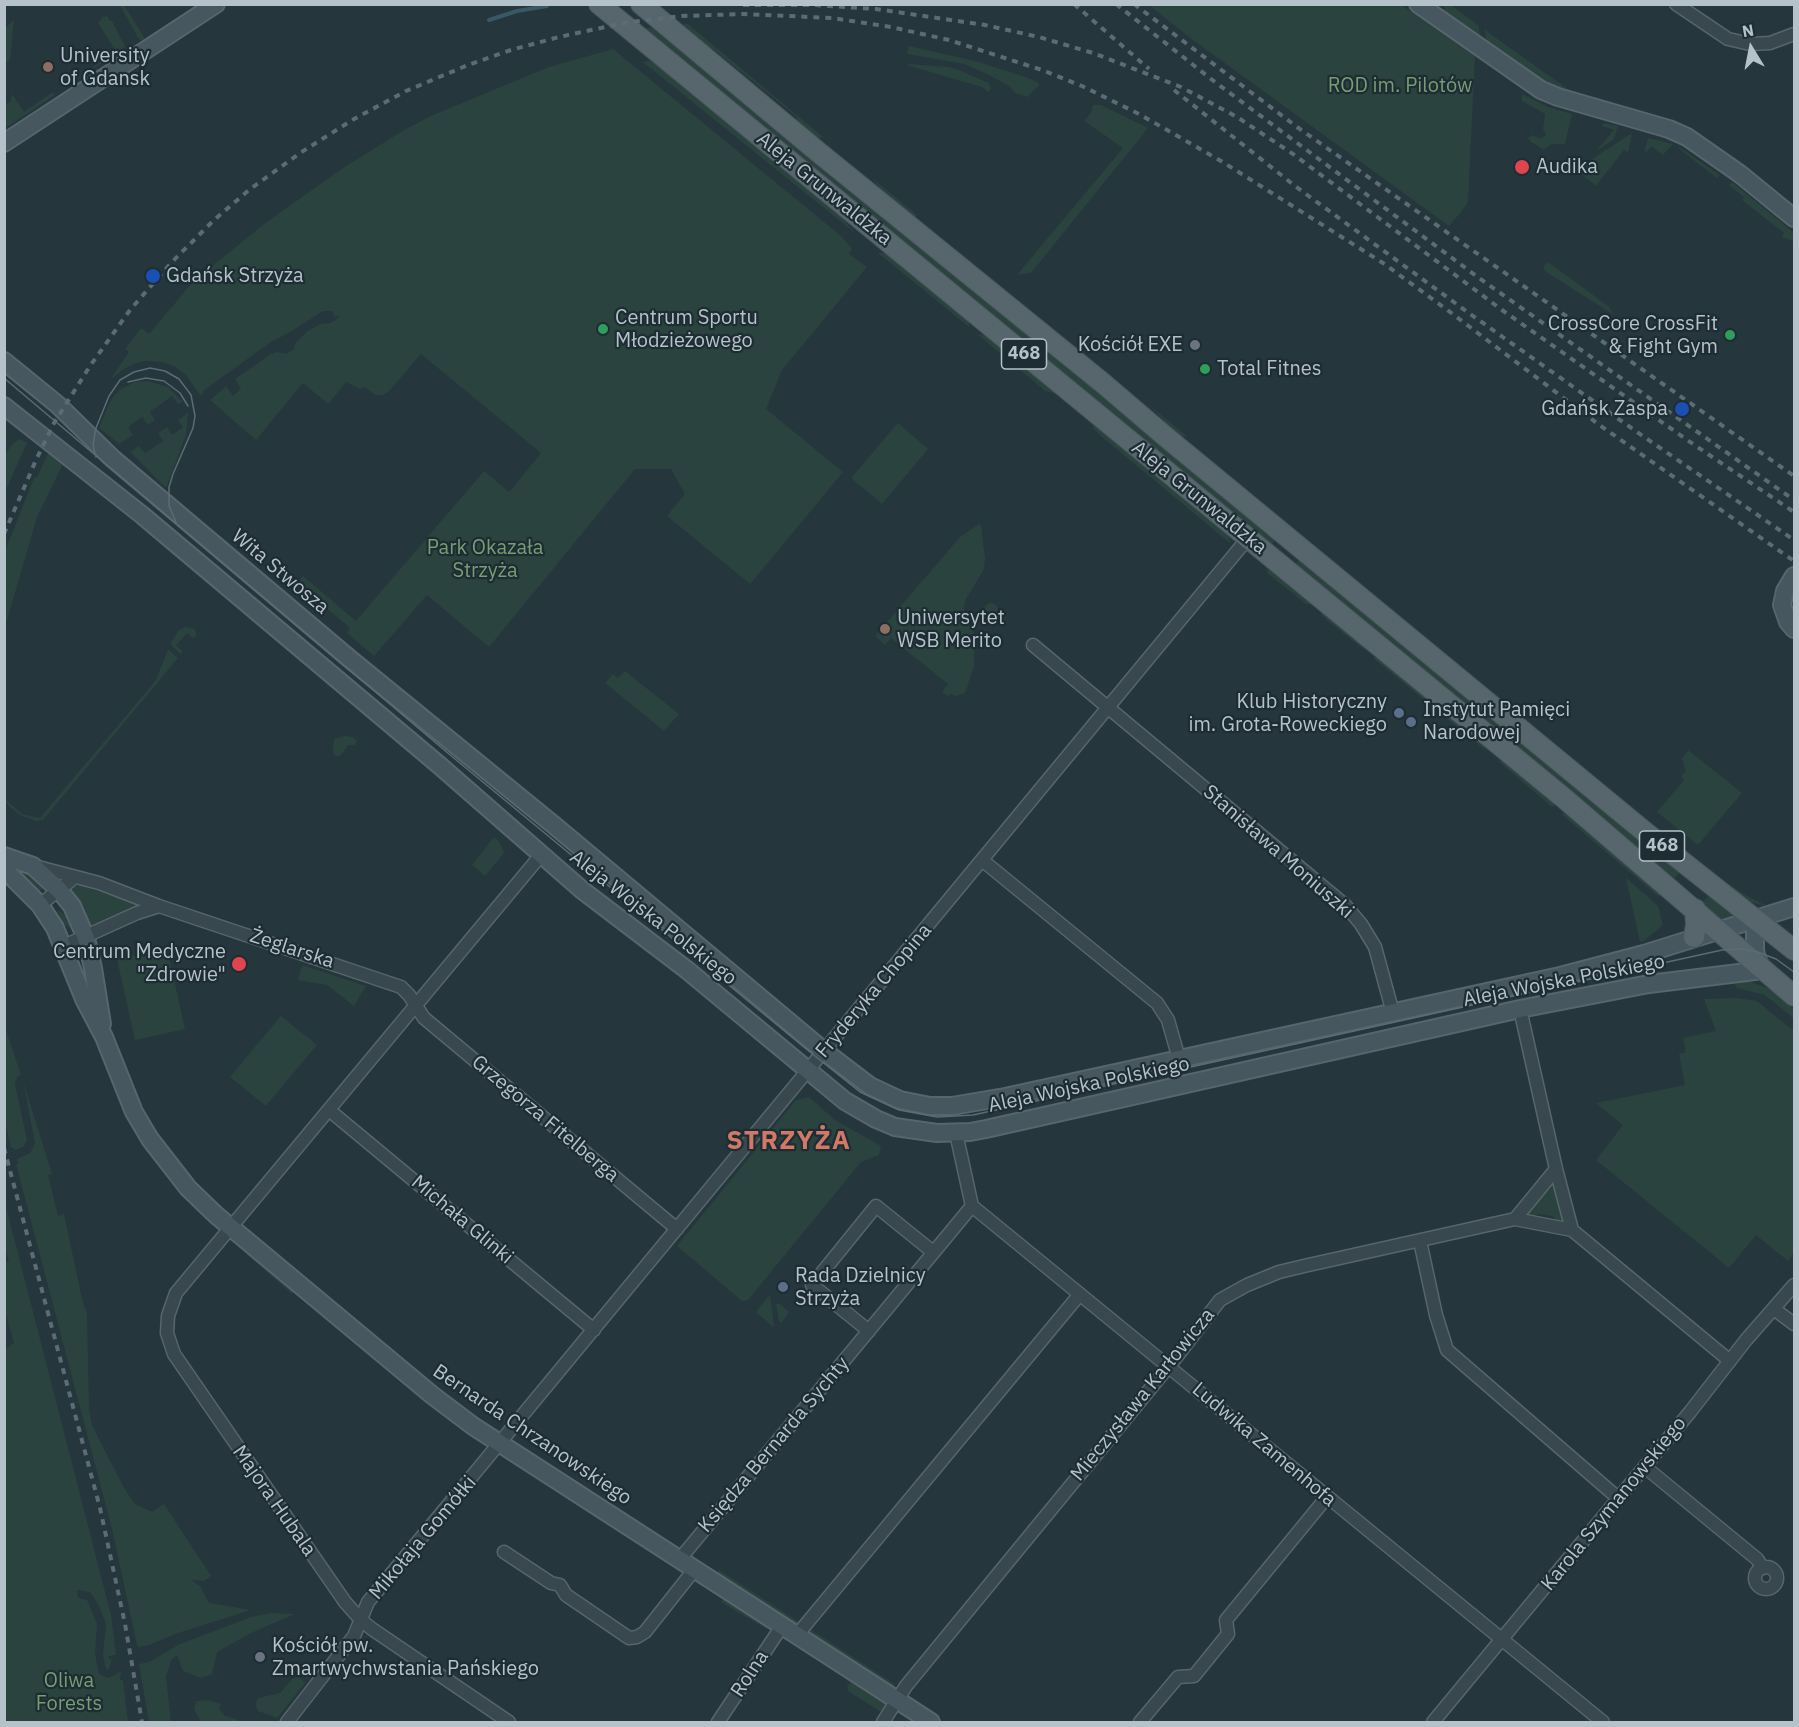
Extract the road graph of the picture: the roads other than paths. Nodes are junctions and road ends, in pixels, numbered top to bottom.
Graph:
1 (216, 4) edge
2 (599, 4) edge
3 (640, 4) edge
4 (1676, 4) edge
5 (1427, 7) edge
6 (1794, 34) edge
7 (4, 143) edge
8 (1794, 218) edge
9 (4, 362) edge
10 (4, 406) edge
11 (1248, 538) junction
12 (1791, 581) edge
13 (1794, 629) edge
14 (1033, 645) dead end
15 (1108, 708) junction
16 (455, 746) junction
17 (439, 765) junction
18 (534, 810) joint
19 (541, 855) junction
20 (4, 856) edge
21 (982, 860) junction
22 (33, 866) junction
23 (4, 869) edge
24 (75, 877) junction
25 (59, 890) junction
26 (40, 904) junction
27 (159, 906) junction
28 (1794, 907) edge
29 (1695, 909) junction
30 (1755, 919) junction
31 (1719, 930) junction
32 (1694, 937) junction
33 (86, 938) junction
34 (1792, 943) edge
35 (64, 946) junction
36 (1763, 970) junction
37 (1794, 996) edge
38 (416, 1005) junction
39 (1520, 1009) junction
40 (1393, 1013) junction
41 (104, 1037) junction
42 (824, 1051) junction
43 (1179, 1059) junction
44 (807, 1071) junction
45 (329, 1110) junction
46 (956, 1133) junction
47 (1556, 1169) junction
48 (972, 1206) junction
49 (1515, 1219) junction
50 (231, 1228) junction
51 (677, 1228) junction
52 (1572, 1230) junction
53 (1420, 1241) junction
54 (933, 1252) junction
55 (1794, 1285) edge
56 (1080, 1294) junction
57 (1774, 1309) junction
58 (1794, 1324) edge
59 (594, 1330) junction
60 (868, 1331) junction
61 (1730, 1361) junction
62 (1168, 1366) junction
63 (500, 1444) junction
64 (1645, 1467) junction
65 (1327, 1497) junction
66 (1618, 1498) junction
67 (504, 1552) dead end
68 (679, 1560) junction
69 (1762, 1568) dead end
70 (694, 1570) junction
71 (361, 1620) junction
72 (782, 1626) junction
73 (797, 1635) junction
74 (1501, 1641) junction
75 (897, 1701) junction
76 (287, 1722) edge
77 (510, 1722) edge
78 (718, 1722) edge
79 (884, 1722) edge
80 (931, 1722) edge
81 (1140, 1722) edge
82 (1433, 1722) edge
83 (1603, 1722) edge

1 - 7 street
2 - 11 main road, Aleja Grunwaldzka / 468
3 - 30 main road, Aleja Grunwaldzka / 468
4 - 6 street
5 - 8 street
9 - 16 street, Wita Stwosza
10 - 17 street
11 - 15 street, Fryderyka Chopina
11 - 29 main road, Aleja Grunwaldzka / 468
12 - 13 street
14 - 15 street, Stanisława Moniuszki
15 - 21 street, Fryderyka Chopina
15 - 40 street, Stanisława Moniuszki
16 - 17 street
16 - 18 street, Wita Stwosza
17 - 19 street, Aleja Wojska Polskiego
18 - 42 street, Aleja Wojska Polskiego
19 - 38 street, Majora Hubala
19 - 44 street, Aleja Wojska Polskiego
20 - 22 street, Bernarda Chrzanowskiego
21 - 42 street, Fryderyka Chopina
21 - 43 street
22 - 24 street, Żeglarska
22 - 25 street, Bernarda Chrzanowskiego
23 - 26 street, Bernarda Chrzanowskiego
24 - 25 street
24 - 27 street, Żeglarska
25 - 26 street
25 - 33 street, Bernarda Chrzanowskiego
26 - 35 street, Bernarda Chrzanowskiego
27 - 33 street
27 - 38 street, Żeglarska
28 - 30 street, Aleja Wojska Polskiego
29 - 31 main road, Aleja Grunwaldzka / 468
29 - 32 main road
30 - 31 street, Aleja Wojska Polskiego
30 - 34 main road, Aleja Grunwaldzka / 468
30 - 36 street
31 - 32 street, Aleja Wojska Polskiego
31 - 36 main road, Aleja Grunwaldzka / 468
32 - 40 street, Aleja Wojska Polskiego
33 - 35 street
33 - 41 street, Bernarda Chrzanowskiego
35 - 41 street, Bernarda Chrzanowskiego
36 - 37 main road, Aleja Grunwaldzka / 468
36 - 39 street, Aleja Wojska Polskiego
38 - 45 street, Majora Hubala
38 - 51 street, Grzegorza Fitelberga
39 - 46 street, Aleja Wojska Polskiego
39 - 47 street
40 - 43 street, Aleja Wojska Polskiego
41 - 50 street, Bernarda Chrzanowskiego
42 - 43 street, Aleja Wojska Polskiego
42 - 44 street, Fryderyka Chopina
44 - 46 street, Aleja Wojska Polskiego
44 - 51 street, Fryderyka Chopina
45 - 50 street, Majora Hubala
45 - 59 street, Michała Glinki
46 - 48 street
47 - 49 street
47 - 52 street
48 - 54 street, Księdza Bernarda Sychty
48 - 56 street, Ludwika Zamenhofa
49 - 52 street, Mieczysława Karłowicza
49 - 53 street, Mieczysława Karłowicza
50 - 63 street, Bernarda Chrzanowskiego
50 - 71 street, Majora Hubala
51 - 59 street, Fryderyka Chopina
52 - 61 street, Mieczysława Karłowicza
53 - 62 street, Mieczysława Karłowicza
53 - 66 street
54 - 60 street, Księdza Bernarda Sychty
54 - 60 street
55 - 57 street, Karola Szymanowskiego
56 - 62 street, Ludwika Zamenhofa
56 - 73 street
57 - 58 street
57 - 61 street, Karola Szymanowskiego
59 - 63 street, Fryderyka Chopina
60 - 68 street, Księdza Bernarda Sychty
61 - 64 street, Karola Szymanowskiego
62 - 65 street, Ludwika Zamenhofa
62 - 75 street, Mieczysława Karłowicza
63 - 68 street, Bernarda Chrzanowskiego
63 - 71 street, Mikołaja Gomółki
64 - 66 street, Karola Szymanowskiego
64 - 69 street
65 - 74 street, Ludwika Zamenhofa
65 - 81 street
66 - 74 street, Karola Szymanowskiego
67 - 70 street
68 - 70 street, Bernarda Chrzanowskiego
70 - 72 street, Bernarda Chrzanowskiego
71 - 76 street, Mikołaja Gomółki
71 - 77 street, Majora Hubala
72 - 73 street, Bernarda Chrzanowskiego
72 - 78 street, Rolna
73 - 75 street, Bernarda Chrzanowskiego
74 - 82 street, Karola Szymanowskiego
74 - 83 street, Ludwika Zamenhofa
75 - 79 street, Mieczysława Karłowicza
75 - 80 street, Bernarda Chrzanowskiego

